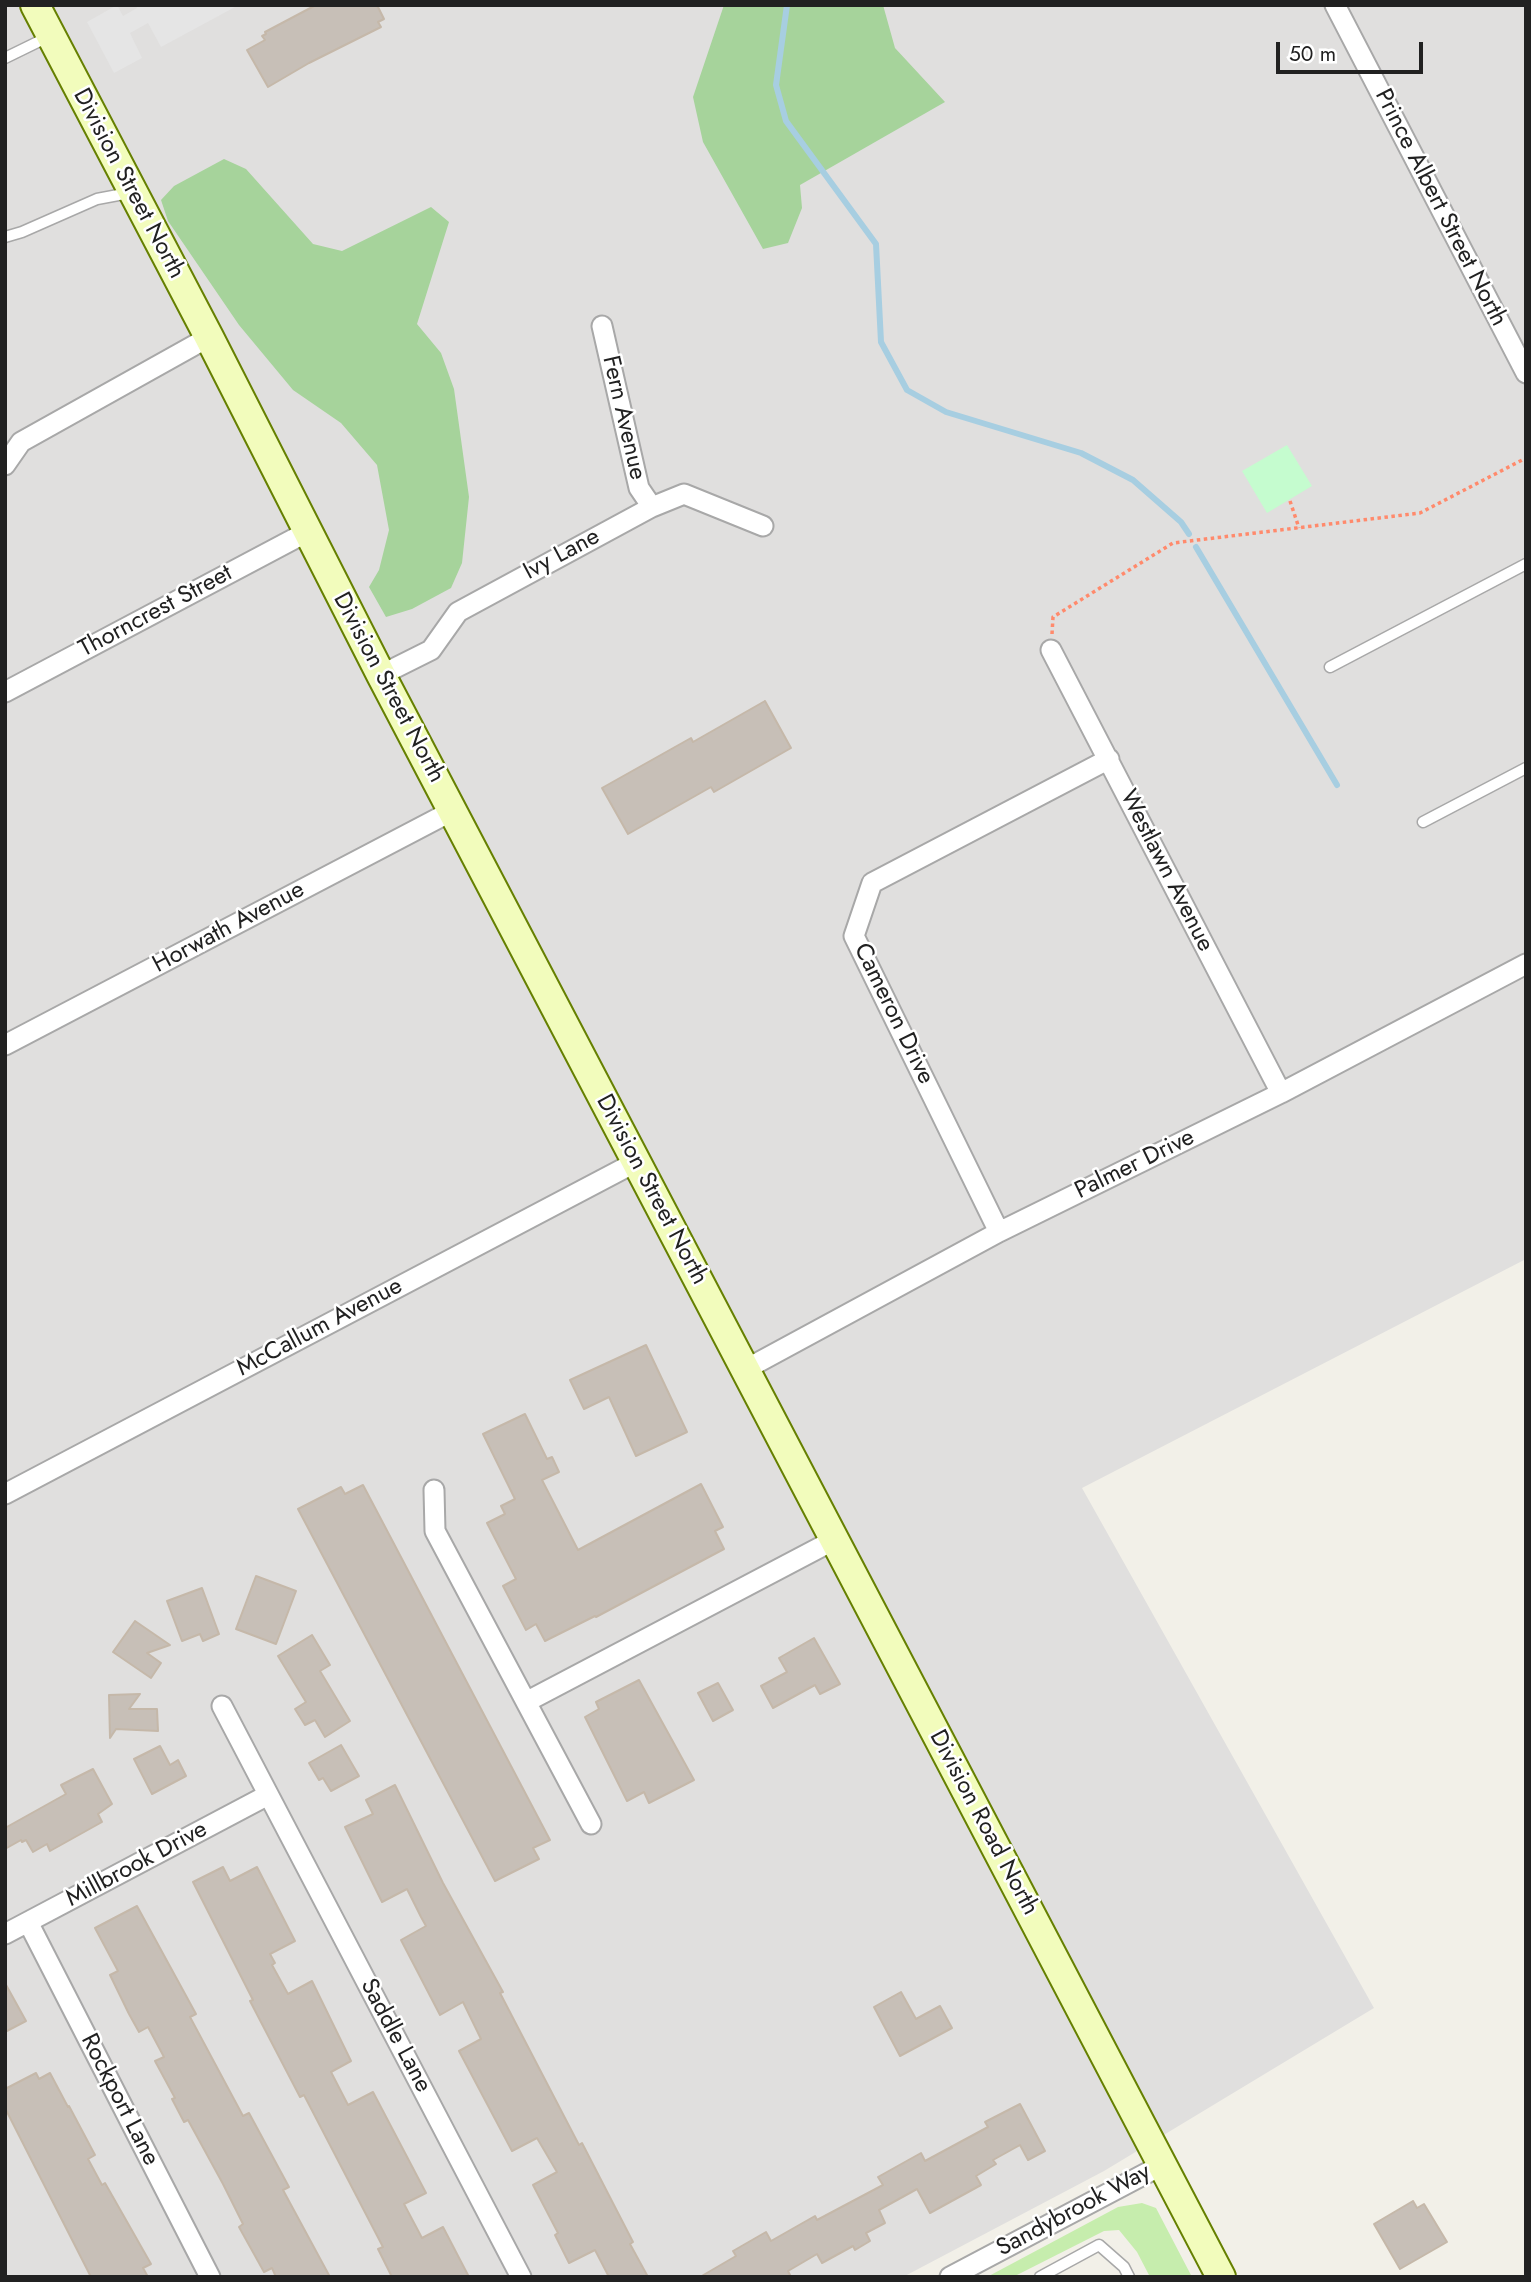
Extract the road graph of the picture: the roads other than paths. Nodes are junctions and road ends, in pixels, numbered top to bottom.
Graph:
1 (1335, 5) edge
2 (39, 7) edge
3 (50, 35) junction
4 (5, 58) edge
5 (133, 192) junction
6 (5, 237) edge
7 (602, 326) dead end
8 (209, 337) junction
9 (1526, 373) edge
10 (5, 465) edge
11 (652, 507) junction
12 (763, 526) dead end
13 (307, 532) junction
14 (1526, 564) edge
15 (1051, 650) road end
16 (1330, 667) dead end
17 (381, 675) junction
18 (5, 692) edge
19 (1109, 759) junction
20 (1526, 768) edge
21 (452, 811) junction
22 (1423, 822) dead end
23 (1526, 964) edge
24 (5, 1045) edge
25 (1281, 1093) junction
26 (636, 1162) junction
27 (999, 1232) junction
28 (746, 1368) junction
29 (434, 1490) dead end
30 (5, 1494) edge
31 (834, 1540) junction
32 (526, 1702) junction
33 (222, 1706) dead end
34 (268, 1796) junction
35 (591, 1824) dead end
36 (27, 1922) junction
37 (5, 1934) edge
38 (1162, 2165) junction
39 (952, 2276) edge
40 (210, 2277) edge
41 (521, 2277) edge
42 (1040, 2277) edge
43 (1129, 2277) edge
44 (1222, 2277) edge

1 - 9 street, Prince Albert Street North
2 - 3 main road, Division Street North
3 - 4 lane
3 - 5 main road, Division Street North
5 - 6 lane
5 - 8 main road, Division Street North
7 - 11 street, Fern Avenue
8 - 10 street
8 - 13 main road, Division Street North
11 - 12 street, Ivy Lane
11 - 17 street, Ivy Lane
13 - 17 main road, Division Street North
13 - 18 street, Thorncrest Street
14 - 16 lane
15 - 19 street, Westlawn Avenue
17 - 21 main road, Division Street North
19 - 25 street, Westlawn Avenue
19 - 27 street, Cameron Drive
20 - 22 lane
21 - 24 street, Horwath Avenue
21 - 26 main road, Division Street North
23 - 25 street, Palmer Drive
25 - 27 street, Palmer Drive
26 - 28 main road, Division Street North
26 - 30 street, McCallum Avenue
27 - 28 street, Palmer Drive
28 - 31 main road, Division Road North
29 - 32 street
31 - 32 street
31 - 38 main road, Division Road North
32 - 35 street
33 - 34 street, Saddle Lane
34 - 36 street, Millbrook Drive
34 - 41 street, Saddle Lane
36 - 37 street, Millbrook Drive
36 - 40 street, Rockport Lane
38 - 39 street, Sandybrook Way
38 - 44 main road, Division Road North
42 - 43 lane

